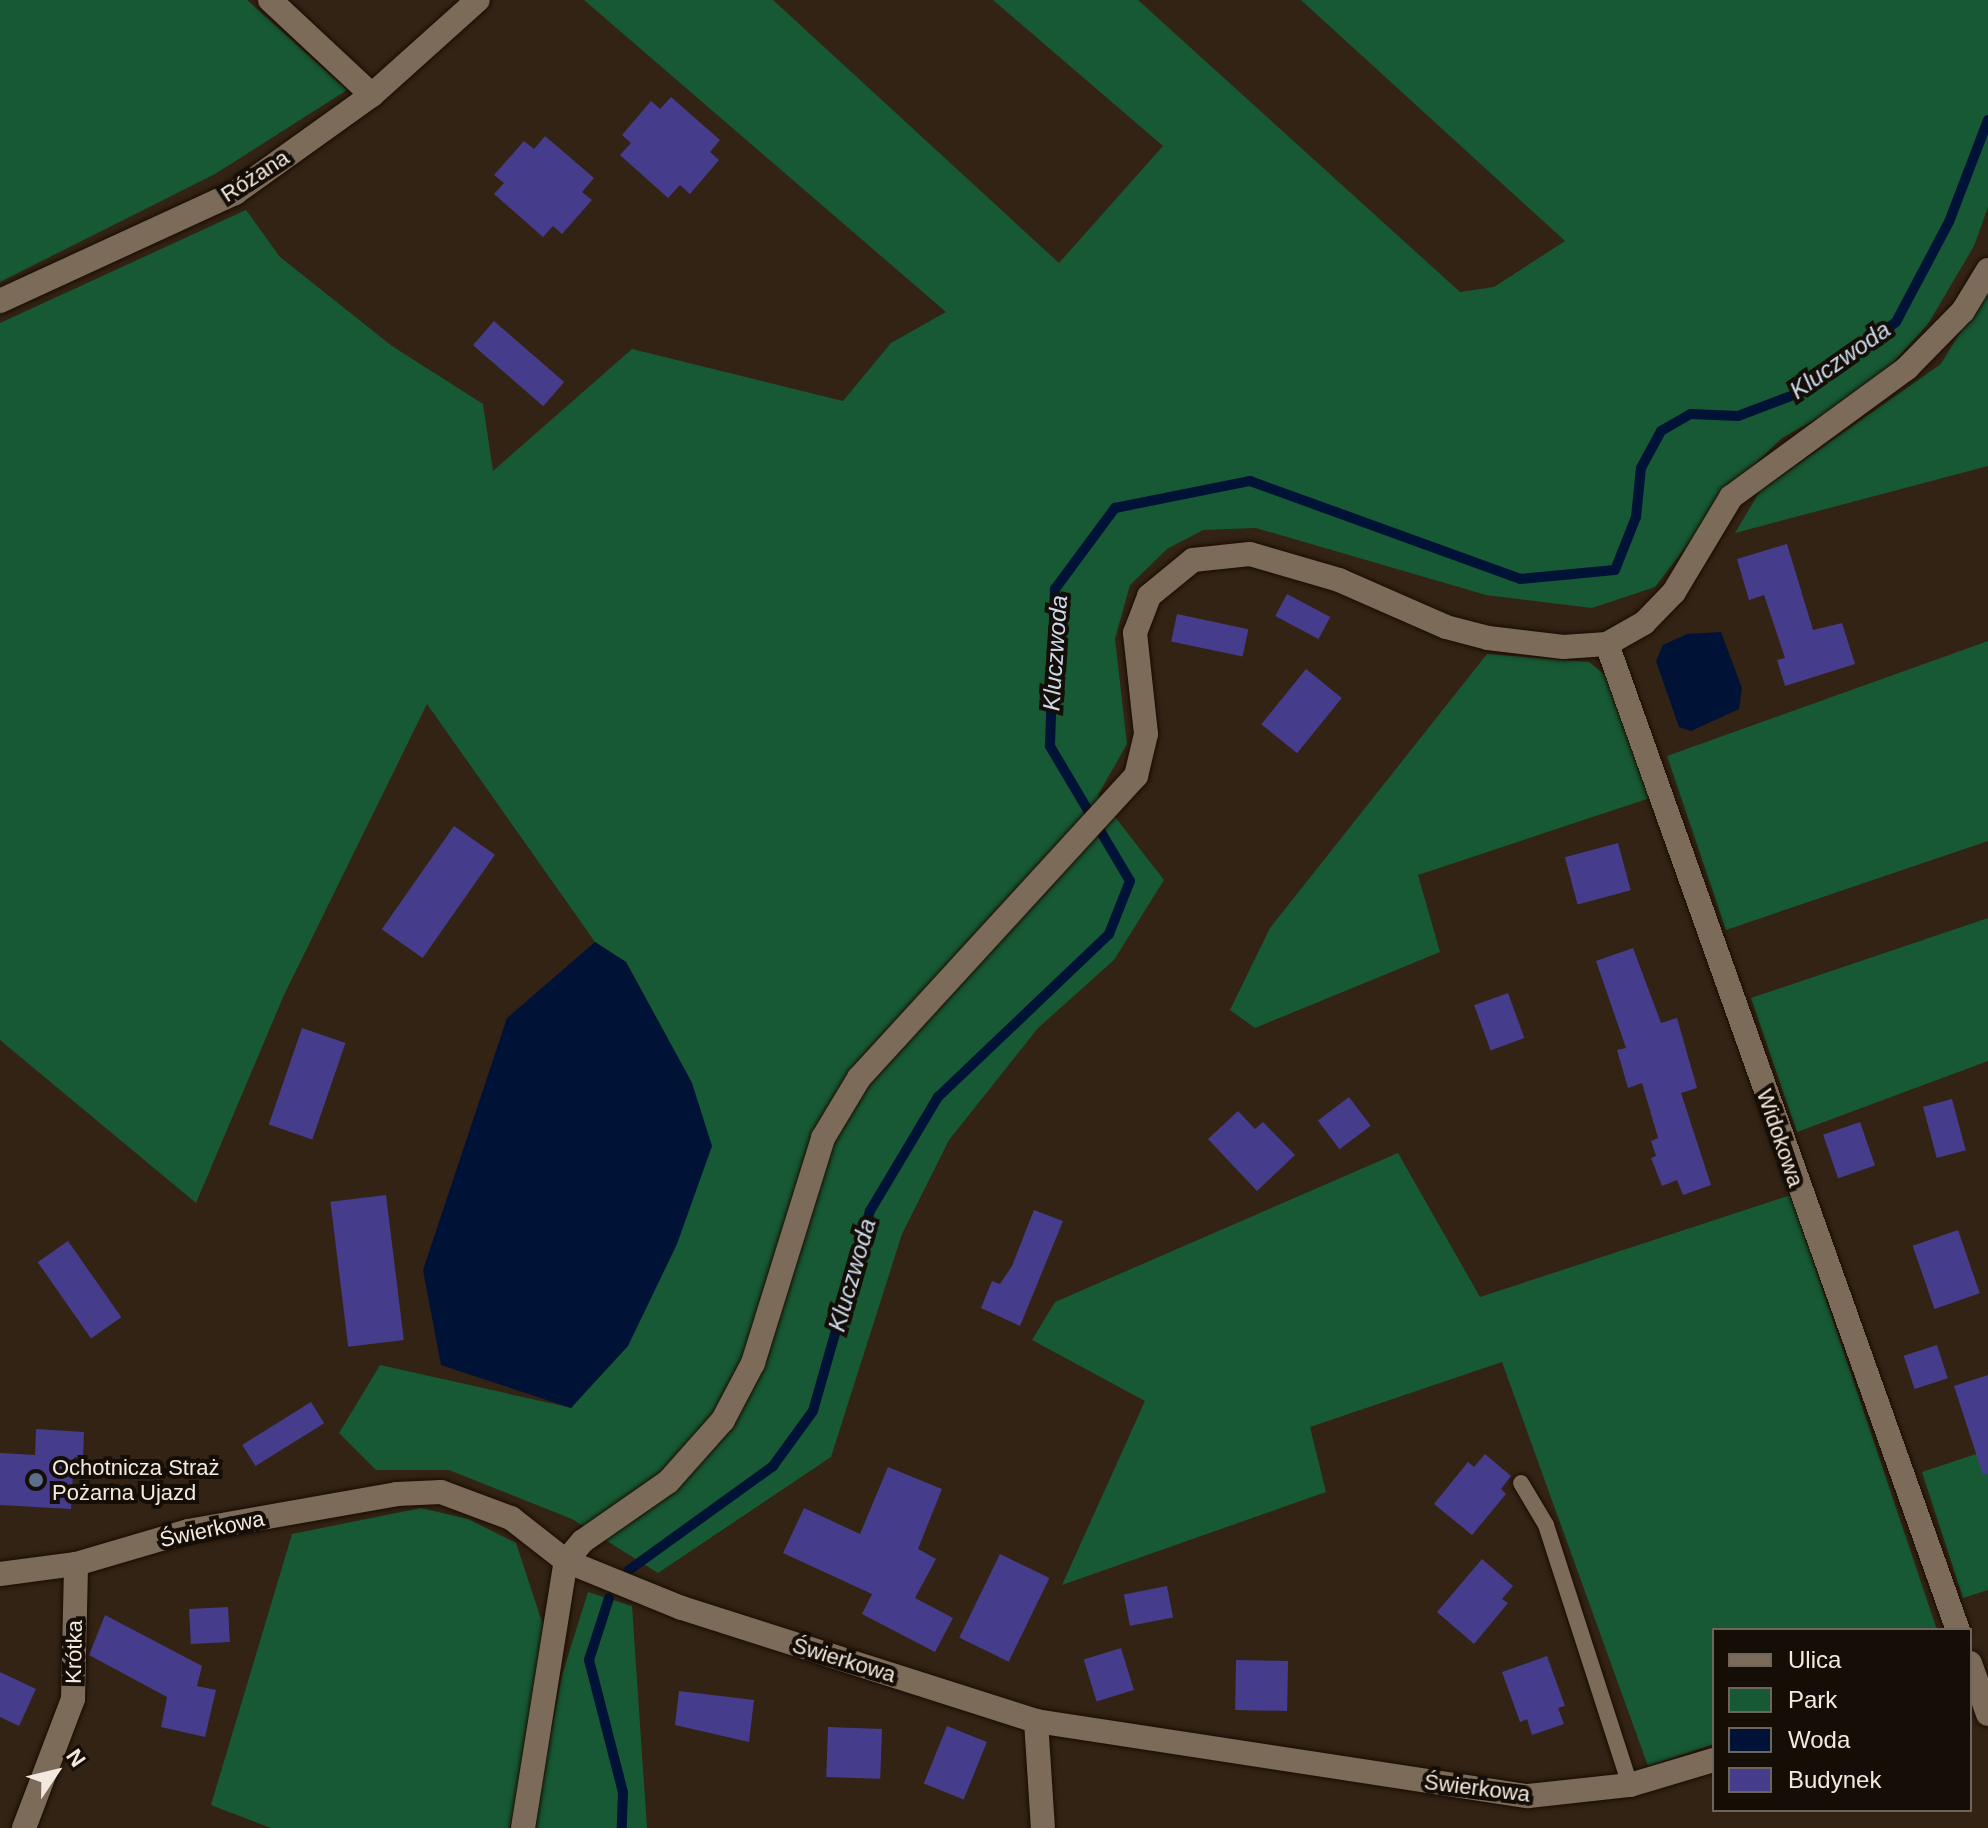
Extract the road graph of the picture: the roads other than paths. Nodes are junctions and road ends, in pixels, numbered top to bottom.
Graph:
1 (270, 0) edge
2 (478, 0) edge
3 (372, 95) junction
4 (1988, 270) edge
5 (0, 301) edge
6 (1607, 644) junction
7 (1521, 1483) dead end
8 (566, 1561) junction
9 (76, 1564) junction
10 (0, 1574) edge
11 (1957, 1628) edge
12 (1972, 1674) edge
13 (1988, 1714) edge
14 (1036, 1721) junction
15 (1712, 1761) edge
16 (1630, 1785) junction
17 (24, 1828) edge
18 (523, 1828) edge
19 (1043, 1828) edge

1 - 3 street
2 - 3 street, Różana
3 - 5 street, Różana
4 - 6 street
6 - 8 street
6 - 11 street, Widokowa
7 - 16 lane
8 - 9 street, Świerkowa
8 - 14 street, Świerkowa
8 - 18 street
9 - 10 street, Świerkowa
9 - 17 street, Krótka
12 - 13 street
14 - 16 street, Świerkowa
14 - 19 street
15 - 16 street, Świerkowa

